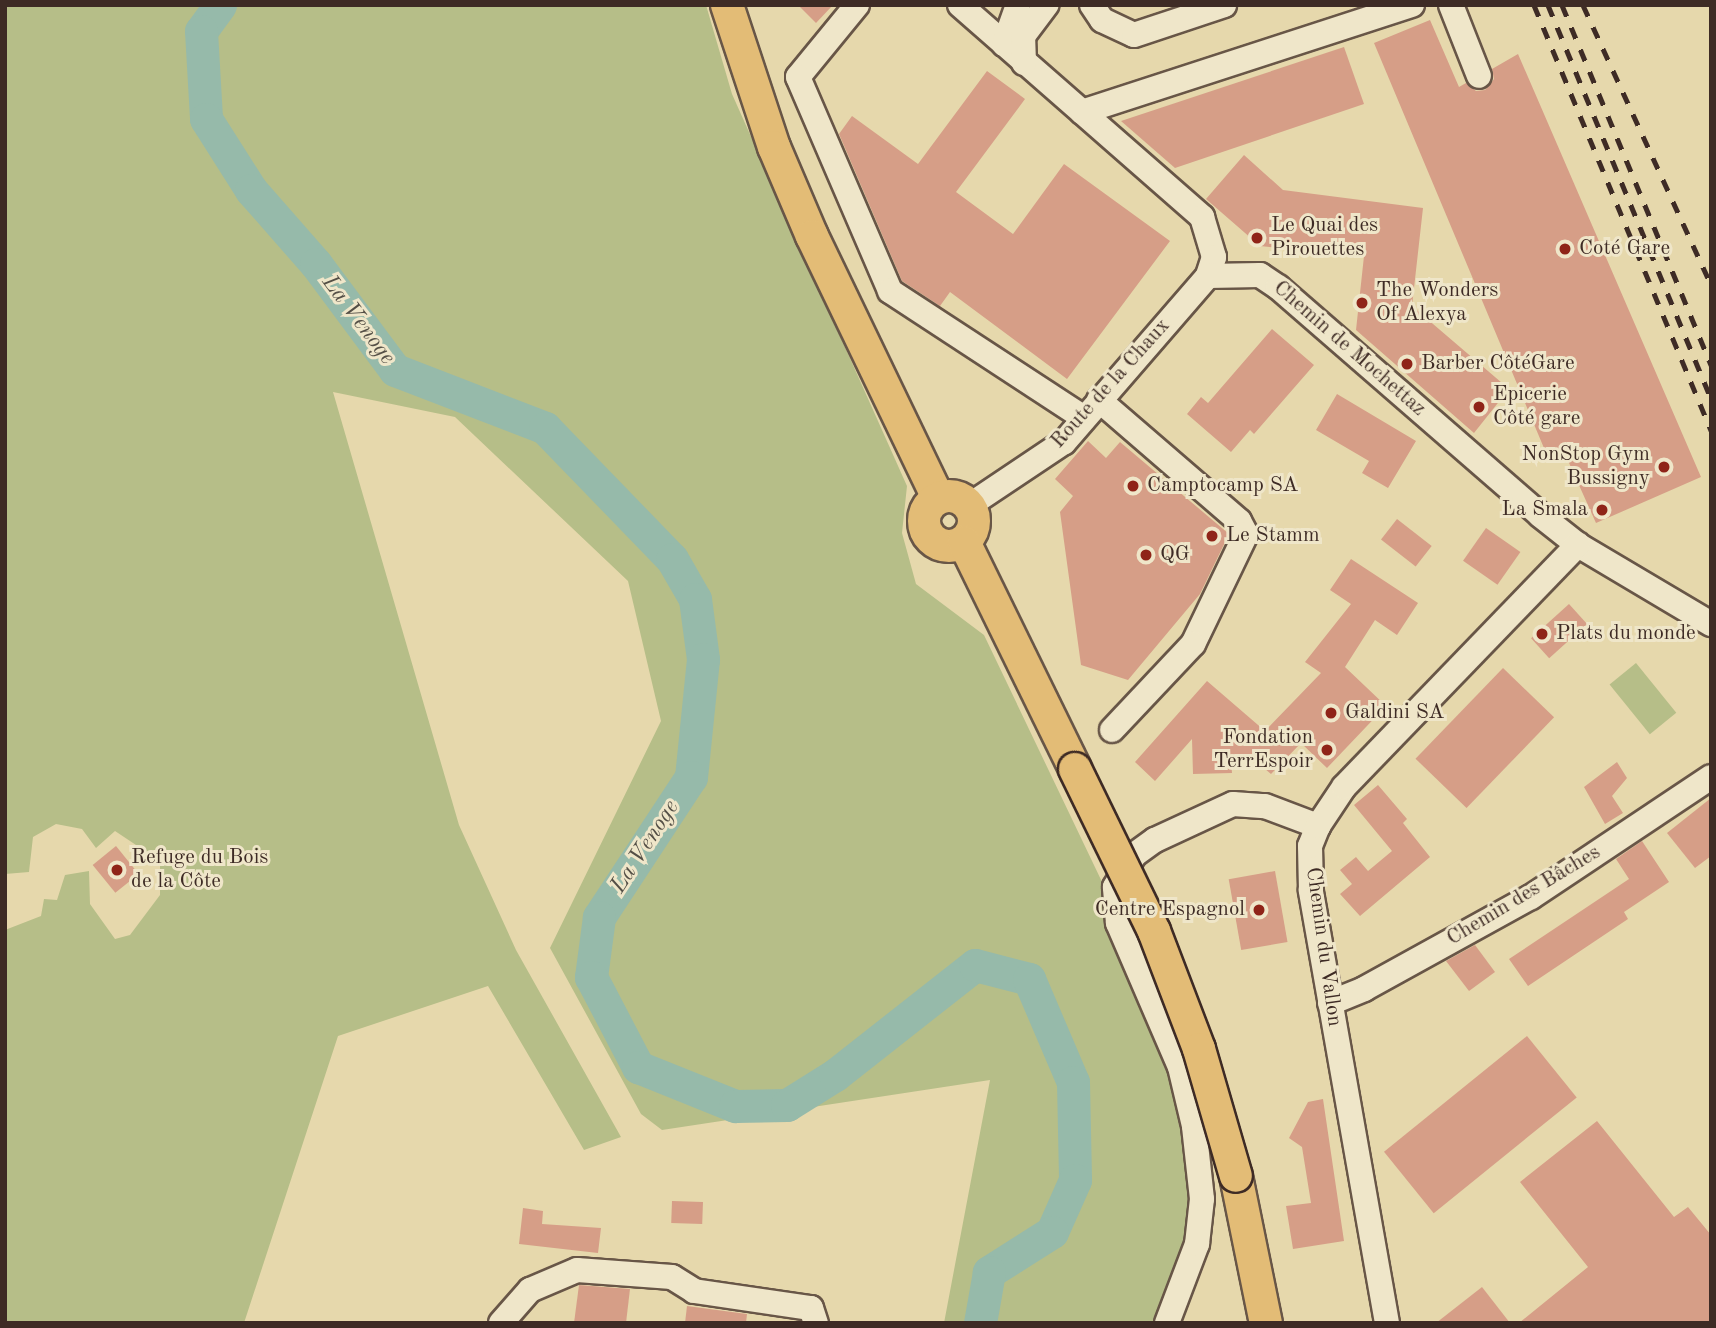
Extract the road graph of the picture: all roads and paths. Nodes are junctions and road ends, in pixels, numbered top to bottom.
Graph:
1 (727, 5) edge
2 (857, 5) edge
3 (1018, 5) edge
4 (1046, 5) edge
5 (1092, 5) edge
6 (1224, 5) edge
7 (1412, 5) edge
8 (1451, 5) edge
9 (969, 9) edge
10 (1004, 45) junction
11 (1024, 62) junction
12 (1479, 76) dead end
13 (1082, 112) junction
14 (1208, 276) junction
15 (1092, 409) junction
16 (938, 498) junction
17 (970, 505) junction
18 (964, 542) junction
19 (1578, 545) junction
20 (1711, 624) edge
21 (1112, 730) dead end
22 (1711, 777) edge
23 (1318, 826) junction
24 (1329, 1003) junction
25 (501, 1323) edge
26 (816, 1323) edge
27 (1167, 1323) edge
28 (1266, 1323) edge
29 (1387, 1323) edge

1 - 16 main road
2 - 15 street
3 - 10 street
4 - 11 street
5 - 6 street
7 - 13 street
8 - 12 street
9 - 10 street
10 - 11 street
11 - 13 street
13 - 14 street
14 - 15 street, Route de la Chaux
14 - 19 street, Chemin de Mochettaz
15 - 17 street, Route de la Chaux
15 - 21 street
16 - 17 main road
16 - 18 main road
17 - 18 main road
18 - 28 main road, bridge
19 - 20 street, Chemin de Mochettaz
19 - 23 street, Chemin du Vallon
22 - 24 street, Chemin des Bâches
23 - 24 street, Chemin du Vallon
23 - 27 street
24 - 29 street, Chemin du Vallon
25 - 26 street

